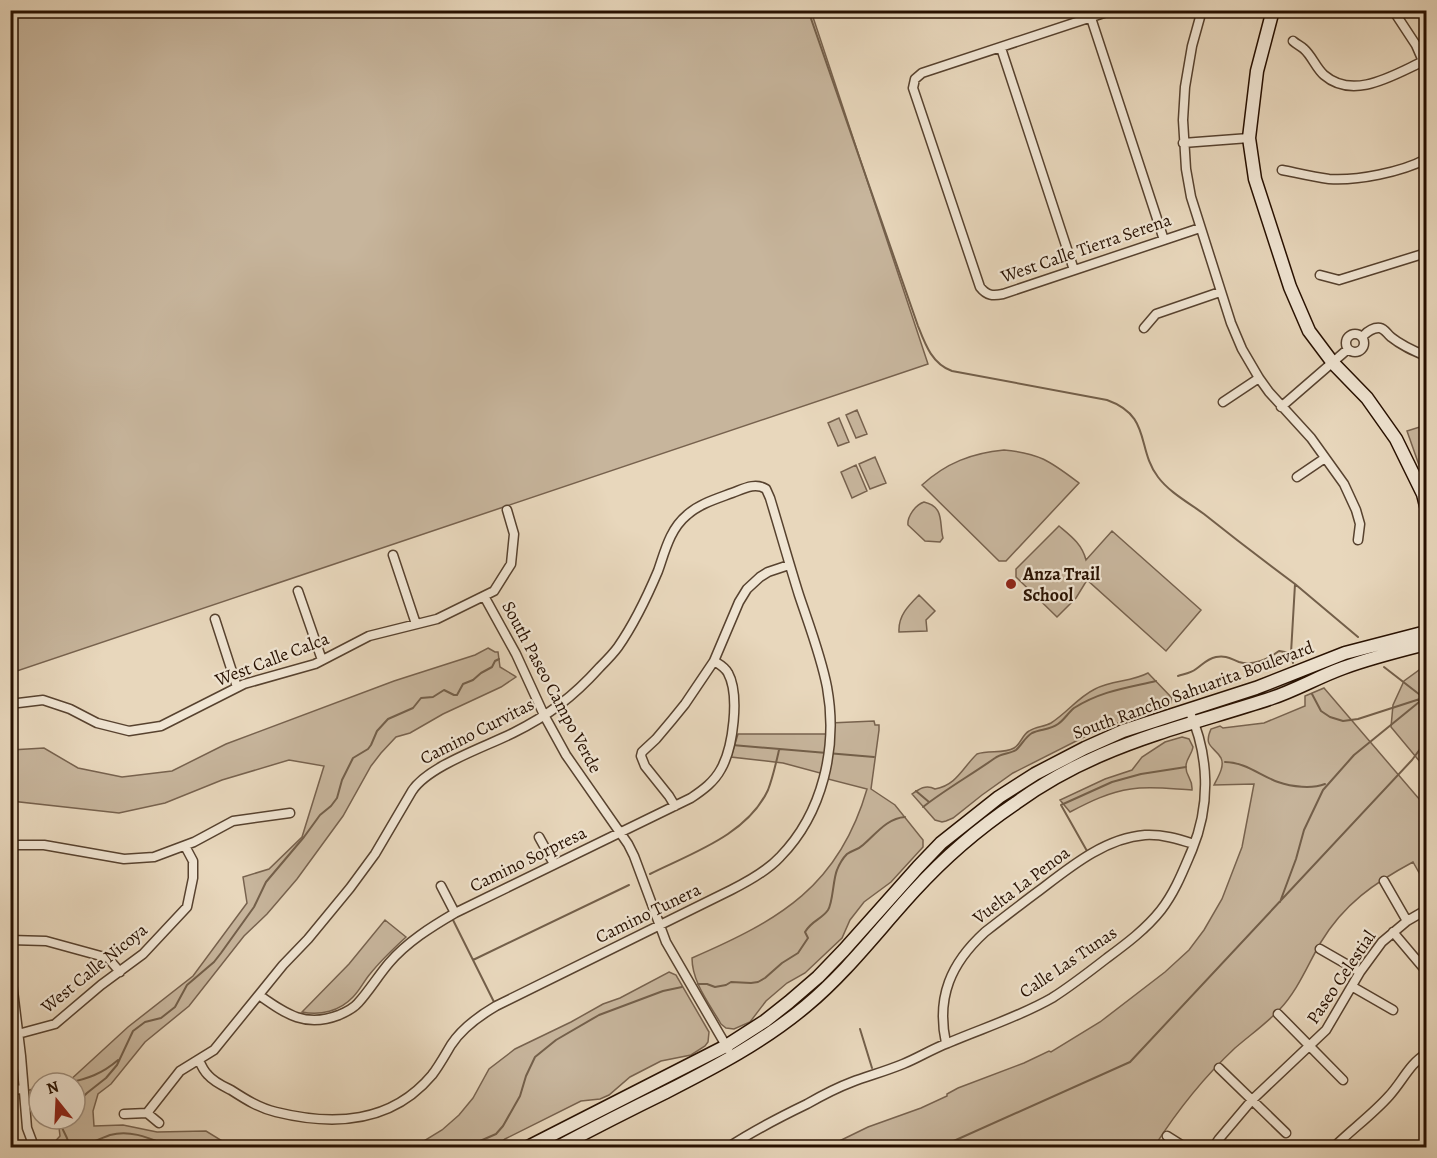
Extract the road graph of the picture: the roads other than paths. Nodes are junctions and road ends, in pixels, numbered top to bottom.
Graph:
1 (1113, 10) edge
2 (1202, 10) edge
3 (1274, 10) edge
4 (1392, 10) edge
5 (1091, 18) junction
6 (1293, 41) dead end
7 (1001, 48) junction
8 (1425, 64) edge
9 (1249, 138) junction
10 (1184, 143) junction
11 (1426, 159) edge
12 (1282, 170) dead end
13 (1200, 228) junction
14 (1164, 240) junction
15 (1426, 253) edge
16 (1074, 270) junction
17 (1320, 275) dead end
18 (1220, 292) junction
19 (1144, 328) dead end
20 (1363, 336) junction
21 (1348, 349) junction
22 (1426, 356) edge
23 (1333, 363) junction
24 (1259, 378) junction
25 (1222, 402) dead end
26 (1281, 407) junction
27 (1325, 458) junction
28 (1297, 477) dead end
29 (761, 486) joint
30 (1426, 506) edge
31 (507, 510) dead end
32 (1358, 540) dead end
33 (393, 555) dead end
34 (789, 565) junction
35 (298, 591) dead end
36 (484, 596) junction
37 (215, 619) dead end
38 (416, 624) junction
39 (1426, 632) edge
40 (1426, 644) edge
41 (322, 660) junction
42 (714, 661) junction
43 (237, 687) junction
44 (10, 704) edge
45 (1189, 710) junction
46 (544, 716) junction
47 (1194, 722) junction
48 (675, 806) junction
49 (290, 813) dead end
50 (620, 832) junction
51 (539, 837) dead end
52 (1194, 844) junction
53 (10, 845) edge
54 (185, 846) junction
55 (554, 864) junction
56 (1384, 882) dead end
57 (441, 886) dead end
58 (1426, 910) edge
59 (454, 913) junction
60 (1407, 921) junction
61 (659, 925) junction
62 (1393, 932) junction
63 (10, 940) edge
64 (1320, 949) dead end
65 (10, 966) edge
66 (120, 972) junction
67 (1360, 972) junction
68 (1426, 972) edge
69 (1353, 987) junction
70 (259, 995) junction
71 (1393, 1010) dead end
72 (1278, 1014) dead end
73 (18, 1034) junction
74 (946, 1043) junction
75 (726, 1046) junction
76 (1310, 1047) junction
77 (1426, 1054) edge
78 (733, 1057) junction
79 (199, 1059) junction
80 (1219, 1068) dead end
81 (1343, 1080) dead end
82 (23, 1089) junction
83 (10, 1090) edge
84 (1251, 1100) junction
85 (147, 1113) junction
86 (124, 1114) dead end
87 (159, 1123) dead end
88 (1286, 1133) dead end
89 (1167, 1136) dead end
90 (33, 1144) dead end
91 (526, 1148) edge
92 (556, 1148) edge
93 (727, 1148) edge
94 (1186, 1148) edge
95 (1213, 1148) edge
96 (1333, 1148) edge

1 - 5 street
2 - 10 street
3 - 9 street
4 - 8 street
5 - 7 street
5 - 14 street
6 - 8 street
7 - 16 street
7 - 16 street, West Calle Tierra Serena
9 - 10 street
9 - 23 street
10 - 13 street
11 - 12 street
13 - 14 street, West Calle Tierra Serena
13 - 18 street
14 - 16 street, West Calle Tierra Serena
15 - 17 street
18 - 19 street
18 - 24 street
20 - 21 street
20 - 21 street
20 - 22 street
21 - 23 street
23 - 26 street
23 - 30 street
24 - 25 street
24 - 26 street
26 - 27 street
27 - 28 street
27 - 32 street
29 - 34 street, Camino Tunera
29 - 46 street, Camino Curvitas
31 - 36 street, West Calle Calca
33 - 38 street
34 - 42 street
34 - 61 street, Camino Tunera
35 - 41 street
36 - 38 street, West Calle Calca
36 - 46 street, South Paseo Campo Verde
37 - 43 street
38 - 41 street, West Calle Calca
39 - 45 street, South Rancho Sahuarita Boulevard
40 - 47 street, South Rancho Sahuarita Boulevard
41 - 43 street, West Calle Calca
42 - 48 street, Camino Sorpresa
42 - 48 street
43 - 44 street, West Calle Calca
45 - 47 street, Calle Las Tunas
45 - 75 street, South Rancho Sahuarita Boulevard
46 - 50 street, South Paseo Campo Verde
46 - 70 street, Camino Curvitas
47 - 52 street, Calle Las Tunas
47 - 78 street, South Rancho Sahuarita Boulevard
48 - 50 street, Camino Sorpresa
49 - 54 street
50 - 55 street, Camino Sorpresa
50 - 61 street, South Paseo Campo Verde
51 - 55 street
52 - 74 street, Calle Las Tunas
52 - 74 street, Vuelta La Penoa
53 - 54 street
54 - 66 street, West Calle Nicoya
55 - 59 street, Camino Sorpresa
56 - 60 street
57 - 59 street
58 - 60 street, Paseo Celestial
59 - 70 street, Camino Sorpresa
60 - 62 street, Paseo Celestial
61 - 75 street, South Paseo Campo Verde
61 - 79 street, Camino Tunera
62 - 67 street, Paseo Celestial
62 - 68 street
63 - 66 street
64 - 67 street
65 - 73 street
66 - 73 street, West Calle Nicoya
67 - 69 street, Paseo Celestial
69 - 71 street
69 - 76 street, Paseo Celestial
70 - 79 street, Camino Curvitas
72 - 76 street
73 - 82 street
74 - 93 street, Calle Las Tunas
75 - 78 street, South Paseo Campo Verde
75 - 91 street, South Rancho Sahuarita Boulevard
76 - 81 street
76 - 84 street, Paseo Celestial
77 - 96 street
78 - 92 street, South Rancho Sahuarita Boulevard
79 - 85 street, Camino Curvitas
80 - 84 street
82 - 83 street
82 - 90 street
84 - 88 street
84 - 95 street, Paseo Celestial
85 - 86 street
85 - 87 street
89 - 94 street

